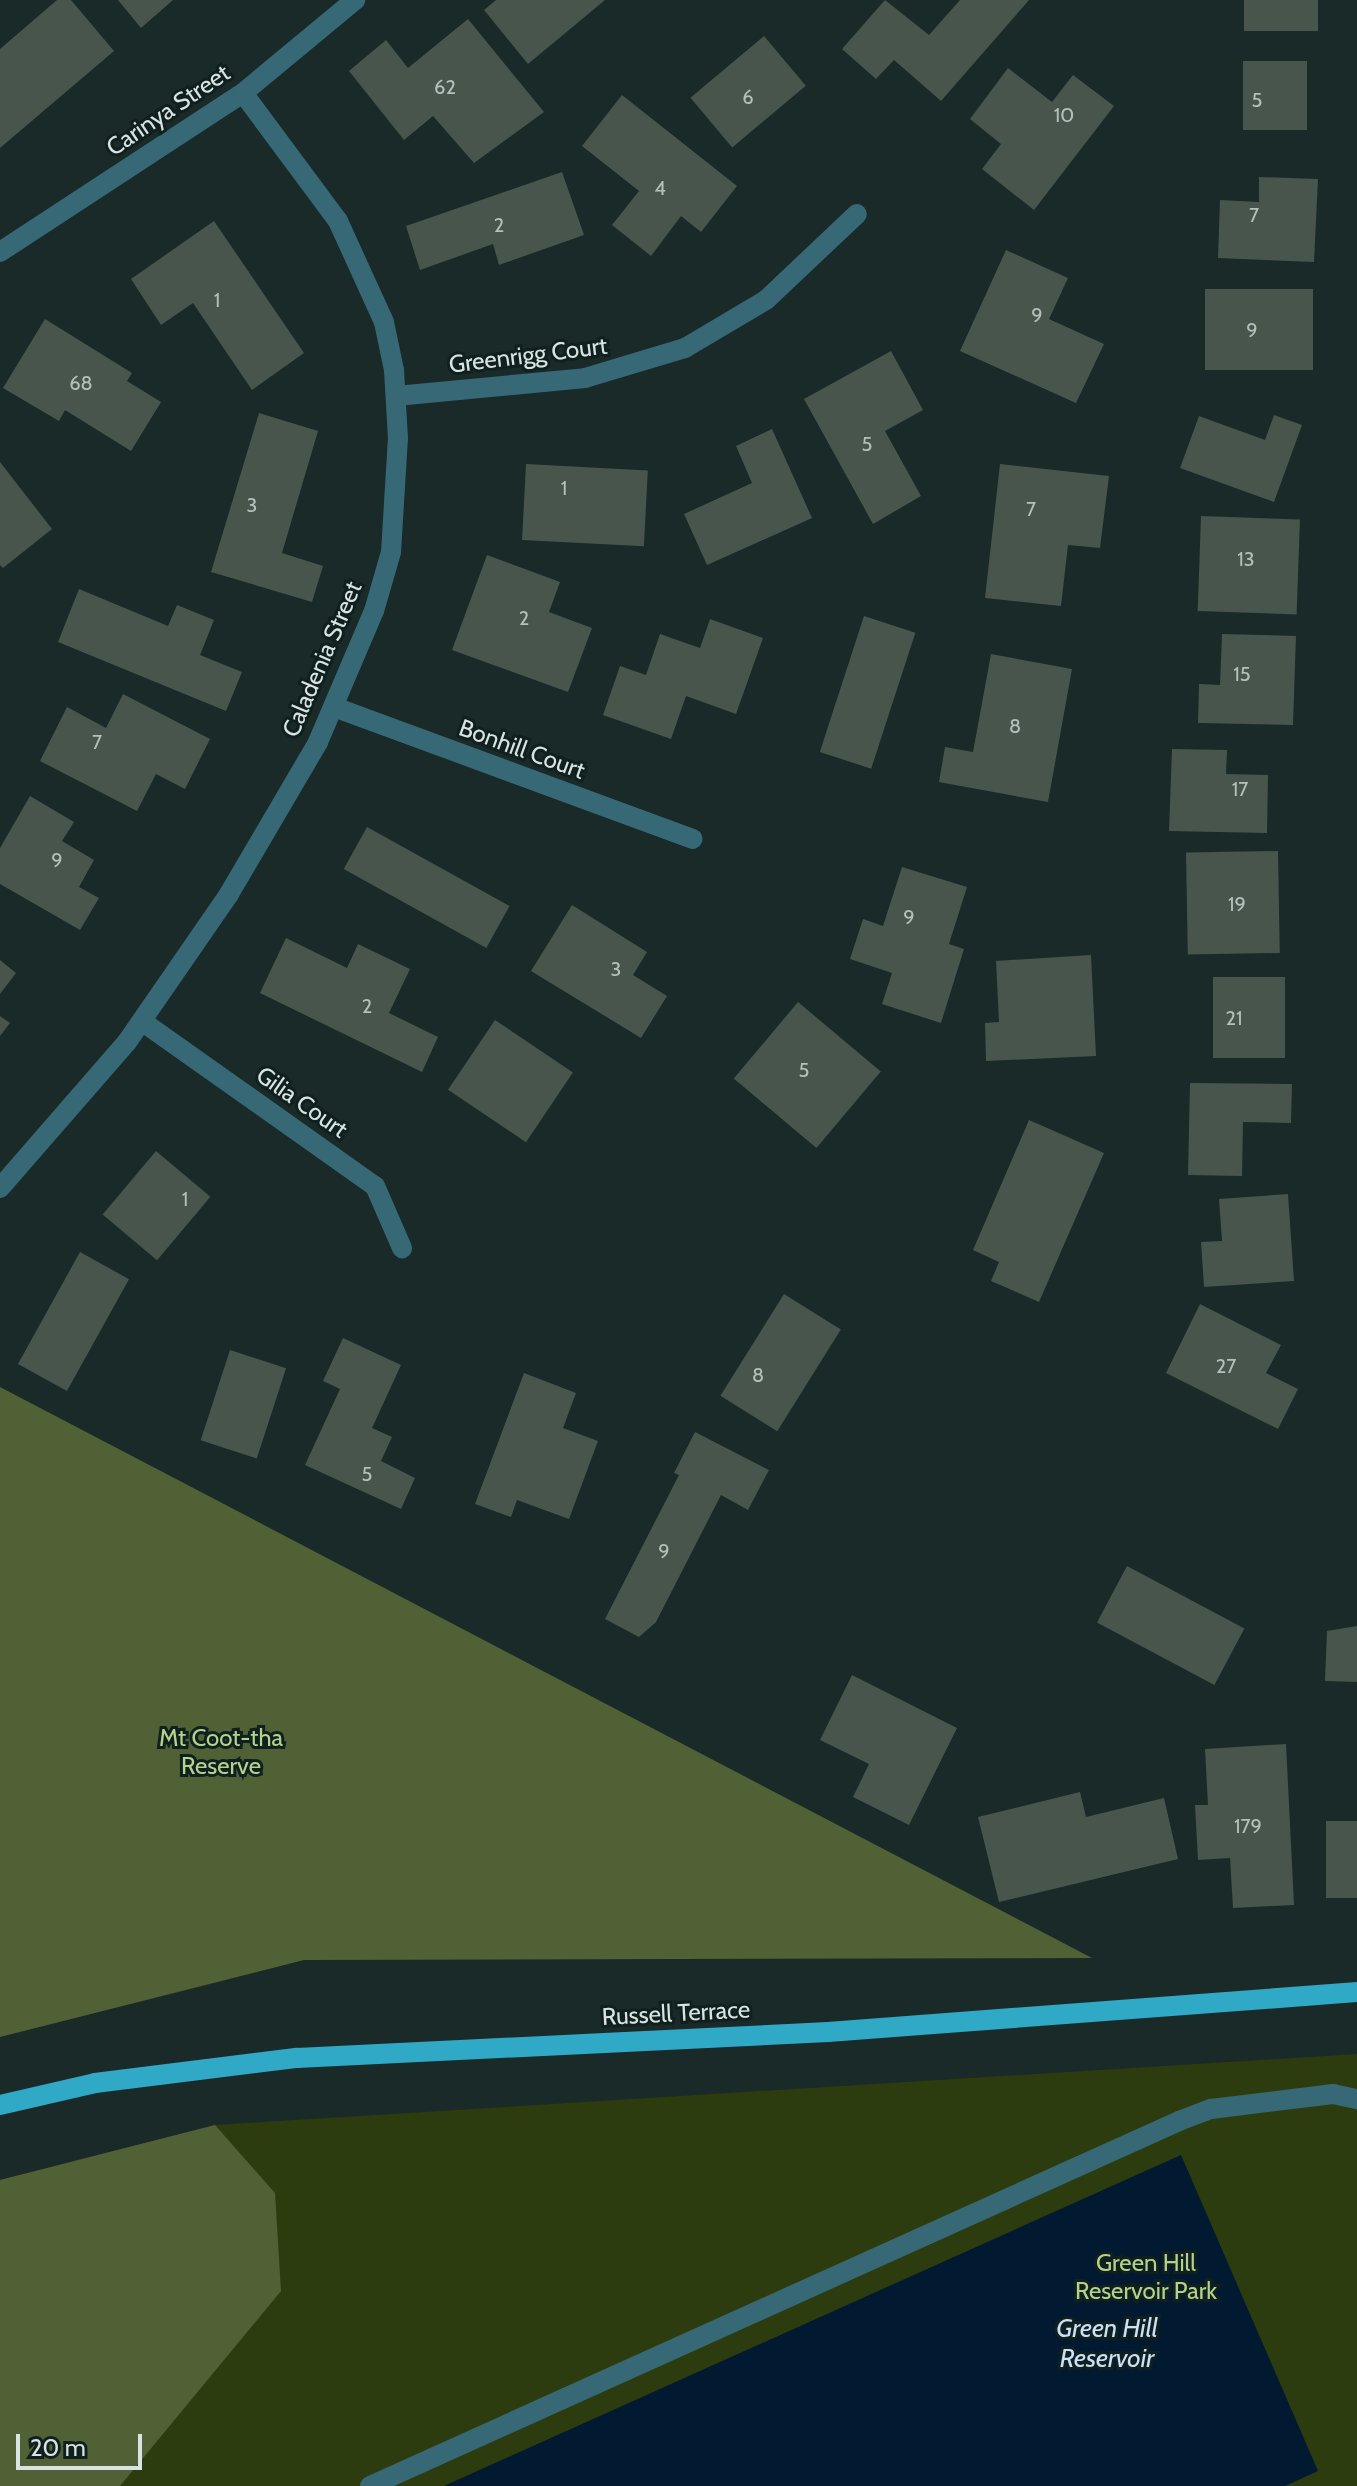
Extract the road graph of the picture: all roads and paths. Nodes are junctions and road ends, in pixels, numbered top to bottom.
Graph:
1 (355, 0) edge
2 (243, 93) junction
3 (857, 214) dead end
4 (0, 252) edge
5 (396, 396) junction
6 (334, 707) junction
7 (692, 839) dead end
8 (143, 1022) junction
9 (0, 1188) edge
10 (402, 1248) dead end
11 (1357, 1992) edge
12 (1357, 2099) edge
13 (0, 2105) edge
14 (370, 2486) edge

1 - 2 street, Carinya Street
2 - 4 street, Carinya Street
2 - 5 street, Caladenia Street
3 - 5 street, Greenrigg Court
5 - 6 street, Caladenia Street
6 - 7 street, Bonhill Court
6 - 8 street, Caladenia Street
8 - 9 street, Caladenia Street
8 - 10 street, Gilia Court
11 - 13 main road, Russell Terrace
12 - 14 street

